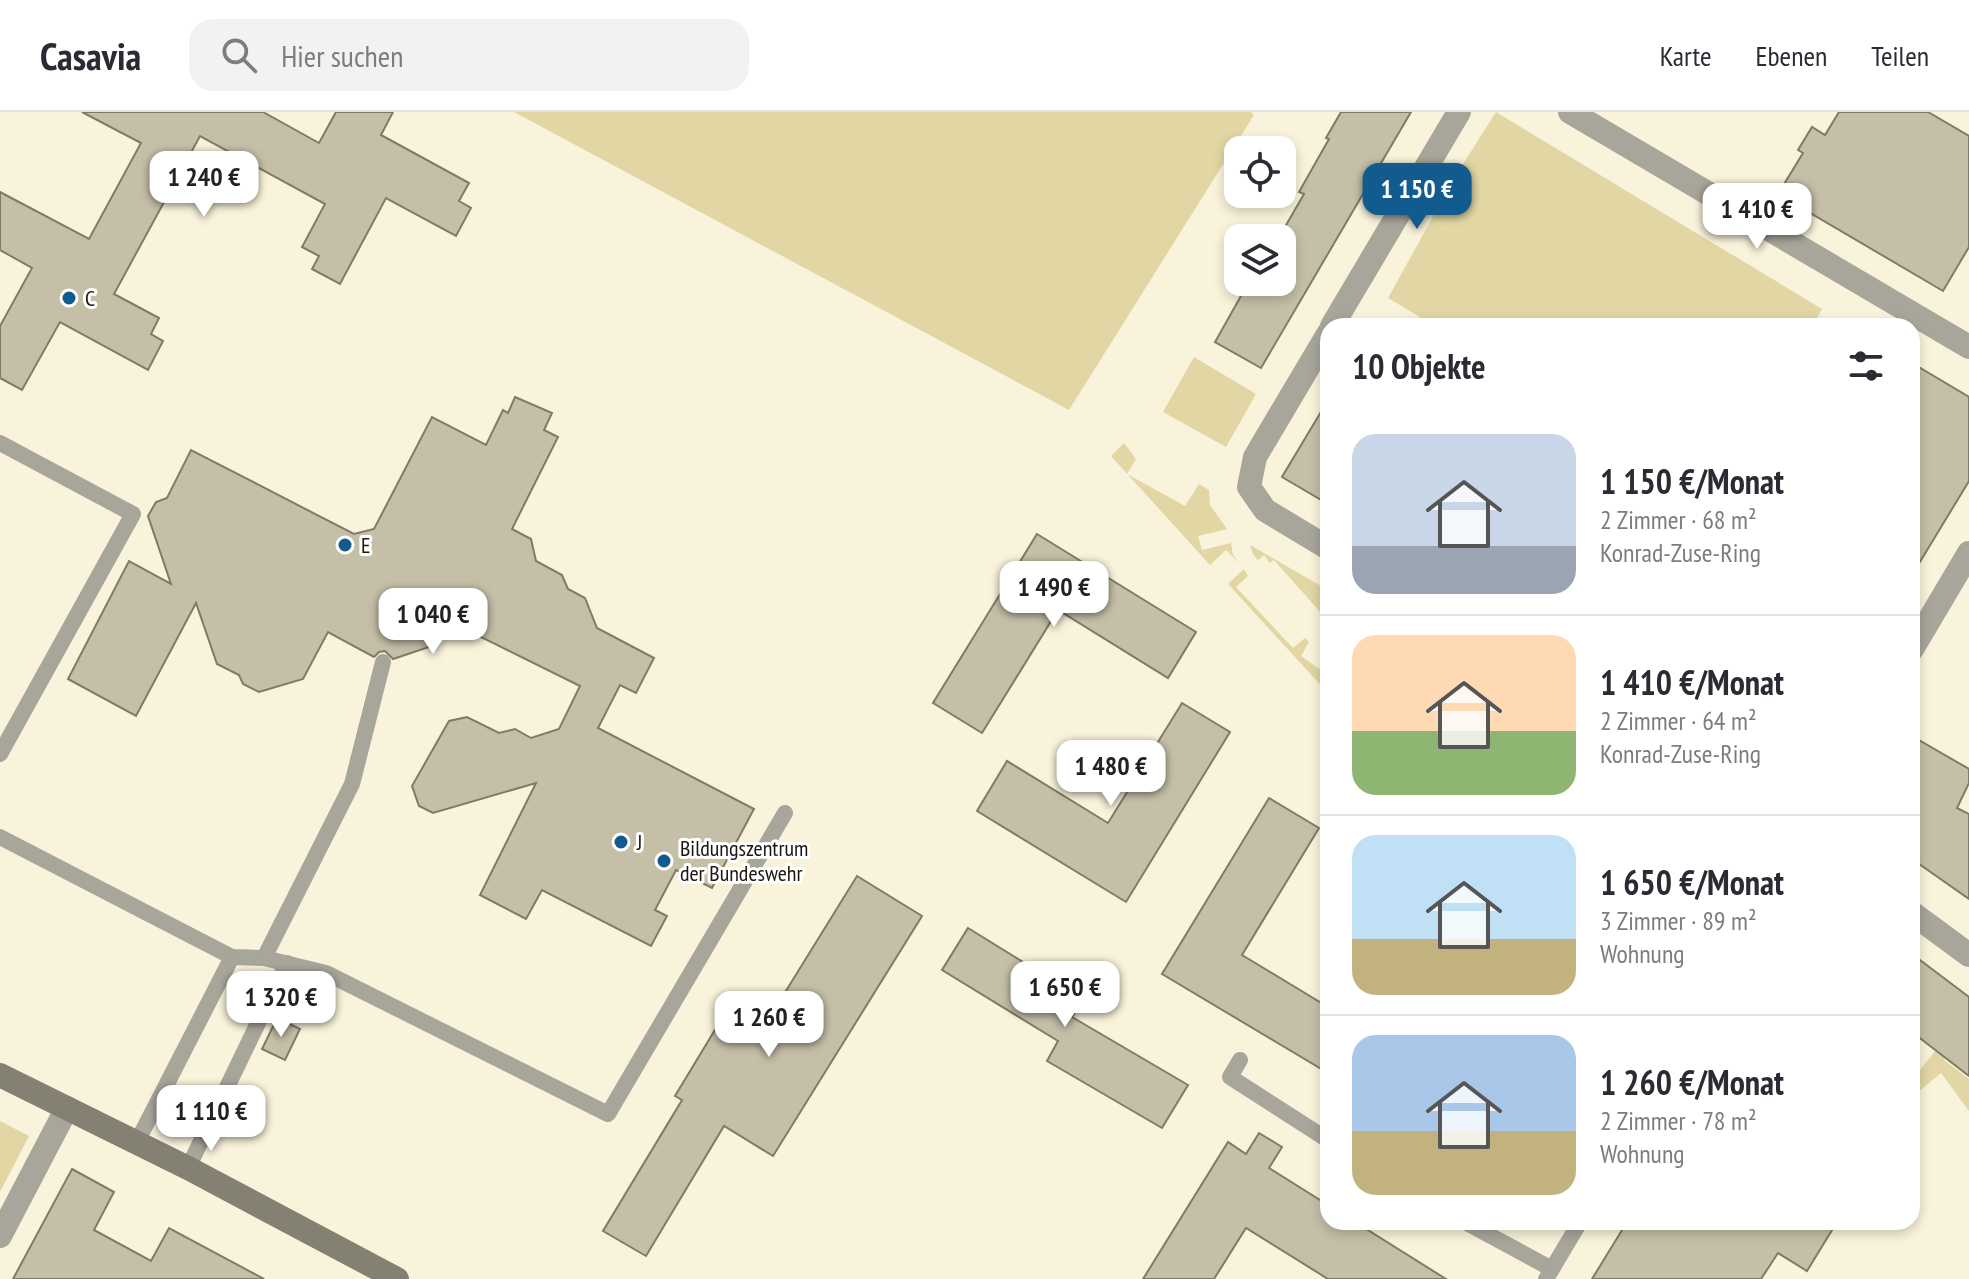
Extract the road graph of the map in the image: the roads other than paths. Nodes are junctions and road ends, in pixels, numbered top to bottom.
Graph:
1 (1459, 112) edge
2 (1570, 112) edge
3 (1337, 318) edge
4 (1920, 318) edge
5 (1920, 318) edge
6 (1320, 347) edge
7 (1969, 347) edge
8 (0, 443) edge
9 (1320, 543) edge
10 (1969, 553) edge
11 (1920, 619) edge
12 (383, 662) dead end
13 (0, 754) edge
14 (785, 813) dead end
15 (0, 837) edge
16 (1920, 919) edge
17 (1969, 955) edge
18 (232, 957) junction
19 (264, 958) junction
20 (287, 963) junction
21 (1240, 1060) dead end
22 (0, 1075) edge
23 (67, 1108) junction
24 (1320, 1135) edge
25 (137, 1142) junction
26 (188, 1168) junction
27 (1478, 1230) edge
28 (1575, 1230) edge
29 (0, 1236) edge
30 (1549, 1274) edge
31 (397, 1279) edge

1 - 3 street
2 - 4 street
5 - 7 street
6 - 9 street
8 - 13 lane
10 - 11 street
12 - 19 lane
14 - 20 lane
15 - 18 lane
16 - 17 street
18 - 19 lane
18 - 25 lane
19 - 20 lane
20 - 26 lane
21 - 24 lane
22 - 23 main road
23 - 25 main road
23 - 29 street
25 - 26 main road
26 - 31 main road
27 - 30 lane
28 - 30 lane

